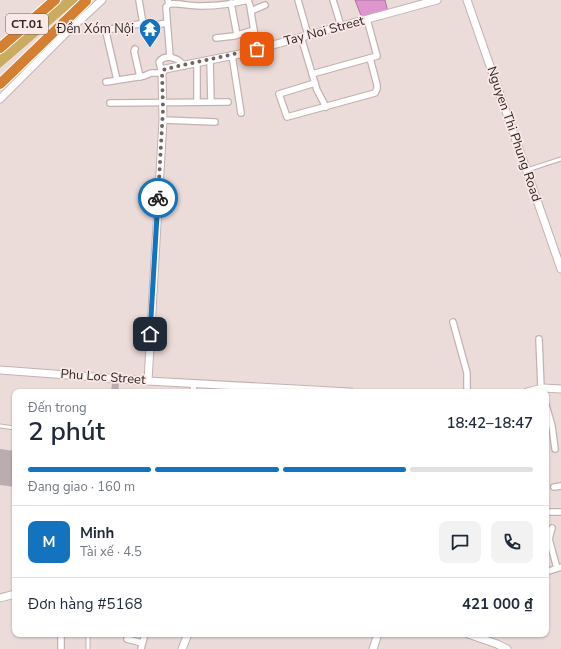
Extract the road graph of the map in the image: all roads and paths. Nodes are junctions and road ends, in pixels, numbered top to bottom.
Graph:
1 (55, 0) edge
2 (102, 0) edge
3 (138, 0) edge
4 (248, 0) edge
5 (298, 0) edge
6 (333, 0) edge
7 (437, 0) edge
8 (467, 0) edge
9 (87, 1) edge
10 (168, 2) edge
11 (231, 3) junction
12 (265, 5) dead end
13 (251, 11) junction
14 (367, 19) junction
15 (167, 23) junction
16 (143, 24) junction
17 (341, 26) junction
18 (254, 30) junction
19 (237, 35) junction
20 (304, 36) junction
21 (216, 38) dead end
22 (0, 48) edge
23 (135, 49) dead end
24 (257, 49) junction
25 (232, 55) junction
26 (170, 57) junction
27 (370, 58) junction
28 (210, 60) junction
29 (197, 63) junction
30 (184, 66) junction
31 (162, 72) junction
32 (312, 74) junction
33 (140, 77) junction
34 (0, 78) edge
35 (117, 80) junction
36 (106, 82) dead end
37 (315, 83) junction
38 (0, 84) edge
39 (0, 99) edge
40 (163, 102) junction
41 (197, 102) junction
42 (211, 102) junction
43 (228, 102) dead end
44 (110, 103) dead end
45 (326, 107) junction
46 (241, 113) dead end
47 (163, 120) junction
48 (215, 122) dead end
49 (561, 159) edge
50 (527, 170) junction
51 (561, 269) edge
52 (454, 322) dead end
53 (539, 339) dead end
54 (0, 370) edge
55 (148, 380) junction
56 (194, 383) junction
57 (561, 388) edge
58 (193, 389) edge
59 (298, 389) edge
60 (467, 389) edge
61 (542, 389) edge
62 (549, 416) edge
63 (0, 426) edge
64 (12, 428) edge
65 (555, 449) dead end
66 (561, 486) edge
67 (554, 487) dead end
68 (549, 512) edge
69 (561, 512) edge
70 (552, 528) dead end
71 (549, 536) edge
72 (549, 542) edge
73 (559, 567) edge
74 (549, 571) edge
75 (12, 595) edge
76 (0, 598) edge
77 (61, 637) edge
78 (88, 637) edge
79 (187, 637) edge
80 (377, 637) edge
81 (478, 637) edge
82 (127, 639) dead end
83 (141, 646) edge
84 (61, 649) edge
85 (88, 649) edge
86 (182, 649) edge
87 (373, 649) edge
88 (507, 649) edge

1 - 22 highway, CT.01
2 - 39 street
3 - 16 street
4 - 11 street
4 - 13 street
5 - 20 street
6 - 17 street
7 - 14 street, Tay Noi Street
8 - 50 street, Nguyen Thi Phung Road
9 - 34 highway, CT.01
9 - 38 highway
10 - 11 street
10 - 15 street
11 - 19 street
12 - 13 street
13 - 18 street
14 - 17 street, Tay Noi Street
14 - 27 street
15 - 16 street
15 - 26 street
16 - 35 street
17 - 20 street, Tay Noi Street
18 - 19 street
18 - 24 street
19 - 21 street
20 - 24 street, Tay Noi Street
20 - 32 street
23 - 33 street
24 - 25 street, Tay Noi Street
25 - 28 street, Tay Noi Street
25 - 46 street
26 - 30 street
26 - 31 street
27 - 32 street
27 - 45 street
28 - 29 street, Tay Noi Street
28 - 42 street
29 - 30 street, Tay Noi Street
29 - 41 street
30 - 31 street, Tay Noi Street
31 - 33 street
31 - 40 street
32 - 37 street
33 - 35 street
35 - 36 street
37 - 45 street
37 - 45 street
40 - 41 street
40 - 44 street
40 - 47 street
41 - 42 street
42 - 43 street
47 - 48 street
47 - 55 street
49 - 50 lane
50 - 51 street, Nguyen Thi Phung Road
52 - 60 street
53 - 61 street
54 - 55 street, Phu Loc Street
55 - 56 street, Phu Loc Street
56 - 58 street
56 - 59 street, Phu Loc Street
57 - 61 street
62 - 65 street
63 - 64 lane
66 - 67 street
68 - 69 street
70 - 71 street
72 - 73 street
73 - 74 street
75 - 76 street
77 - 84 street
78 - 85 lane
79 - 86 street
80 - 87 street
81 - 88 street
82 - 83 street

